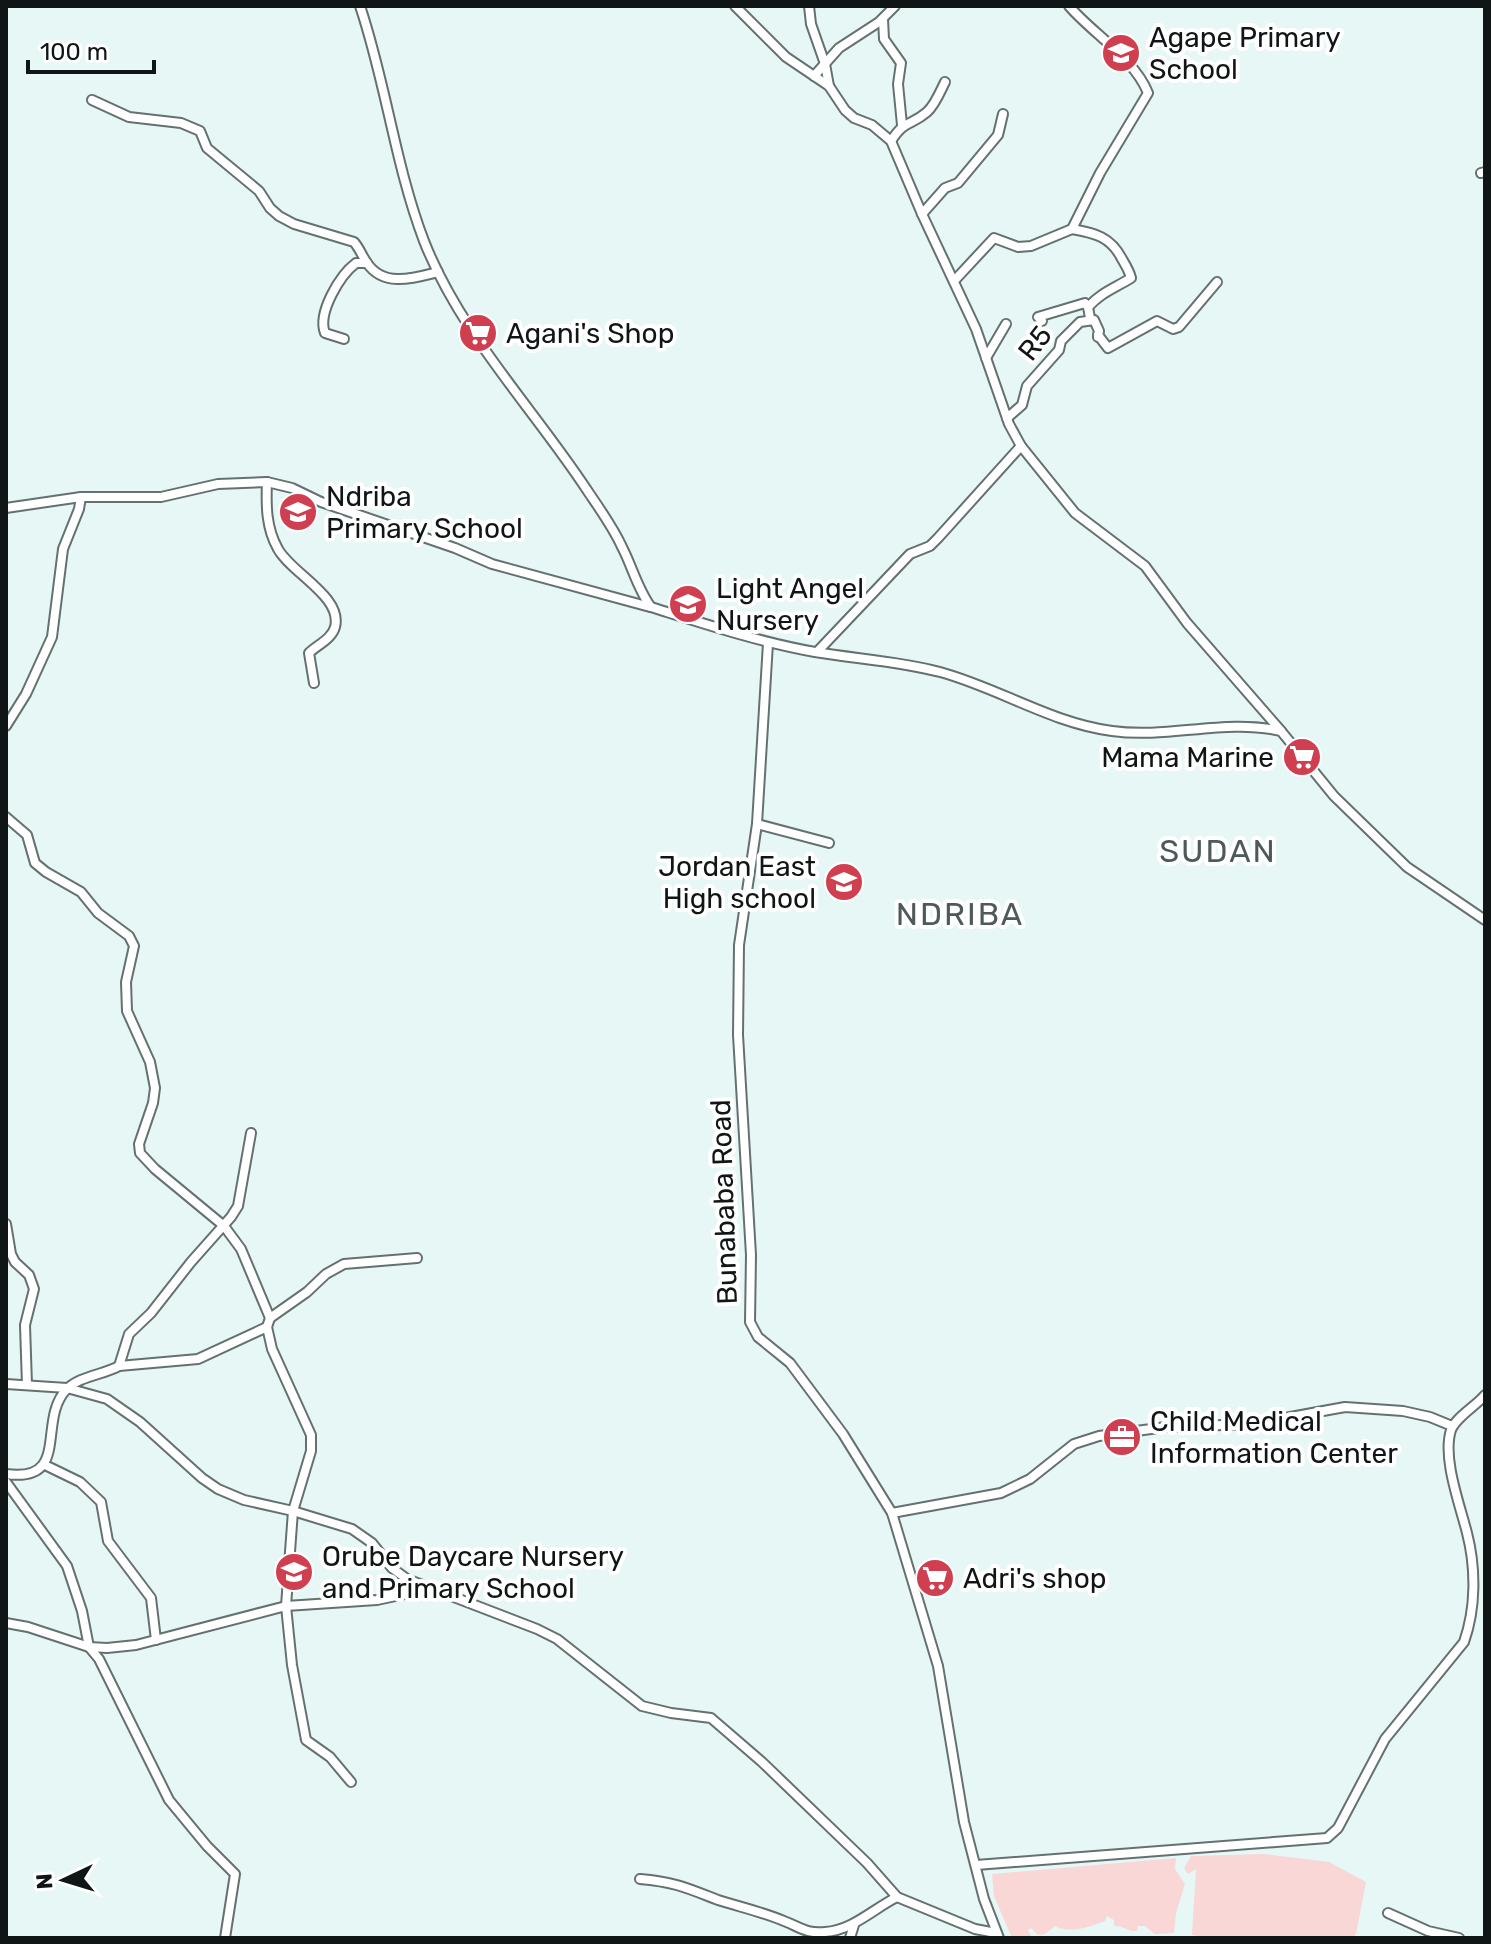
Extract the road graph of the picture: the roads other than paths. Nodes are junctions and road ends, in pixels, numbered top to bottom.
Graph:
1 (360, 6) edge
2 (735, 6) edge
3 (809, 6) edge
4 (895, 6) edge
5 (1069, 6) edge
6 (883, 19) junction
7 (825, 64) junction
8 (814, 76) junction
9 (945, 82) dead end
10 (829, 86) junction
11 (92, 100) dead end
12 (1003, 114) dead end
13 (902, 125) junction
14 (891, 141) junction
15 (922, 214) junction
16 (1072, 229) junction
17 (367, 263) junction
18 (438, 272) junction
19 (954, 281) junction
20 (1217, 282) dead end
21 (1088, 307) junction
22 (1090, 318) junction
23 (1042, 321) dead end
24 (1006, 324) dead end
25 (344, 339) dead end
26 (986, 358) junction
27 (1007, 418) junction
28 (1021, 446) junction
29 (267, 482) junction
30 (81, 497) junction
31 (6, 508) edge
32 (651, 607) junction
33 (768, 643) junction
34 (817, 652) junction
35 (314, 683) dead end
36 (6, 726) edge
37 (1281, 731) junction
38 (6, 817) edge
39 (757, 824) junction
40 (829, 843) dead end
41 (1485, 920) edge
42 (251, 1133) dead end
43 (6, 1224) edge
44 (224, 1226) junction
45 (417, 1258) dead end
46 (268, 1322) junction
47 (119, 1366) junction
48 (6, 1384) edge
49 (27, 1385) junction
50 (67, 1388) junction
51 (1485, 1395) edge
52 (1452, 1426) junction
53 (45, 1465) junction
54 (6, 1474) edge
55 (6, 1482) edge
56 (293, 1511) junction
57 (892, 1513) junction
58 (430, 1589) junction
59 (286, 1606) junction
60 (6, 1623) edge
61 (156, 1640) junction
62 (89, 1647) junction
63 (107, 1648) junction
64 (99, 1659) junction
65 (351, 1782) dead end
66 (976, 1865) junction
67 (640, 1879) dead end
68 (897, 1897) junction
69 (1388, 1913) dead end
70 (854, 1925) junction
71 (998, 1935) edge
72 (225, 1938) edge
73 (850, 1938) edge
74 (1459, 1938) edge

1 - 18 street
2 - 8 street
3 - 7 street
4 - 6 street
5 - 16 street
6 - 7 street
6 - 13 street
7 - 8 street
7 - 10 street
8 - 10 street
9 - 13 street
10 - 14 street
11 - 17 street
12 - 15 street
13 - 14 street
14 - 15 street
15 - 19 street
16 - 19 street
16 - 21 street
17 - 18 street
17 - 25 street
18 - 32 street
19 - 26 street
20 - 22 street, R5
21 - 22 street
21 - 23 street
22 - 27 street, R5
24 - 26 street
26 - 27 street
27 - 28 street
28 - 34 street
28 - 37 street
29 - 30 street
29 - 32 street
29 - 35 street
30 - 31 street
30 - 36 street
32 - 33 street
33 - 34 street
33 - 39 street, Bunababa Road
34 - 37 street
37 - 41 street
38 - 44 street
39 - 40 street
39 - 57 street, Bunababa Road
42 - 44 street
43 - 49 street
44 - 46 street
44 - 47 street
45 - 46 street
46 - 47 street
46 - 56 street
47 - 50 street
48 - 49 street
49 - 50 street
50 - 53 street
50 - 56 street
51 - 52 street
52 - 57 street
52 - 66 street
53 - 54 street
53 - 61 street
55 - 62 street
56 - 58 street
56 - 59 street
57 - 66 street, Bunababa Road
58 - 59 street
58 - 68 street
59 - 61 street
59 - 65 street
60 - 62 street
61 - 63 street
62 - 63 street
62 - 64 street
63 - 64 street
64 - 72 street
66 - 71 street, Bunababa Road
67 - 70 street
68 - 70 street
68 - 71 street
69 - 74 street
70 - 73 street

